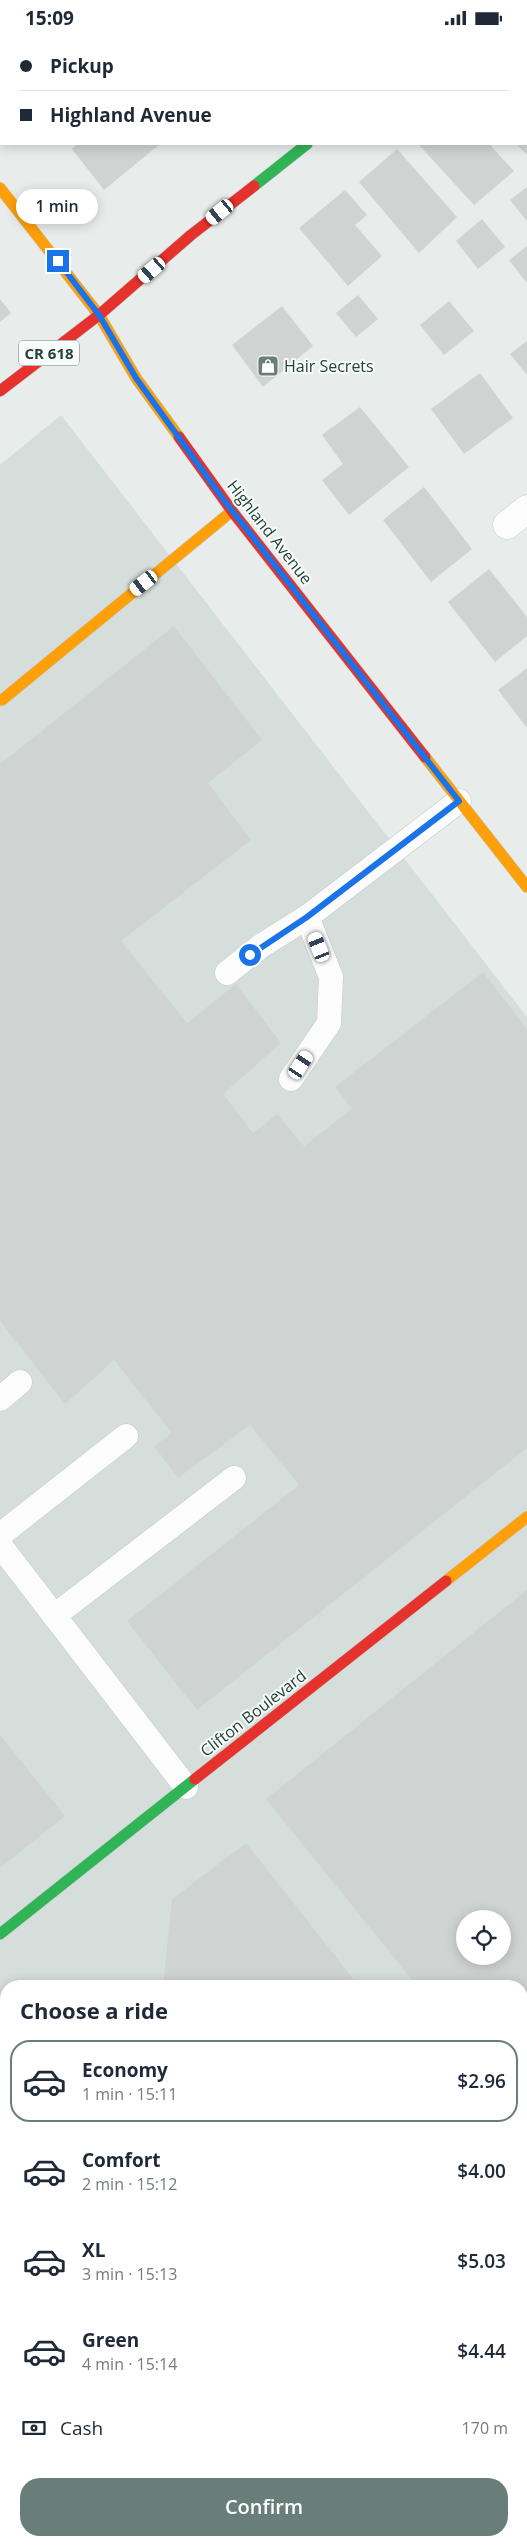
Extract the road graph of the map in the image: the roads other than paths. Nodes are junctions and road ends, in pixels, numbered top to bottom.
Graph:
1 (306, 145) edge
2 (0, 188) edge
3 (99, 315) junction
4 (0, 391) edge
5 (232, 511) junction
6 (2, 700) dead end
7 (459, 801) junction
8 (527, 887) edge
9 (307, 917) junction
10 (227, 973) dead end
11 (291, 1079) dead end
12 (20, 1382) dead end
13 (0, 1399) edge
14 (126, 1436) dead end
15 (234, 1478) dead end
16 (527, 1517) edge
17 (0, 1535) edge
18 (0, 1545) edge
19 (54, 1615) junction
20 (186, 1787) junction
21 (0, 1934) edge

1 - 3 street, CR 618
2 - 3 street, Highland Avenue
3 - 4 street, CR 618
3 - 5 street, Highland Avenue
5 - 6 street
5 - 7 street, Highland Avenue
7 - 8 street, Highland Avenue
7 - 9 lane
9 - 10 lane
9 - 11 lane
12 - 13 lane
14 - 17 lane
15 - 19 lane
16 - 20 street, Clifton Boulevard
18 - 19 lane
19 - 20 lane
20 - 21 street, Clifton Boulevard

